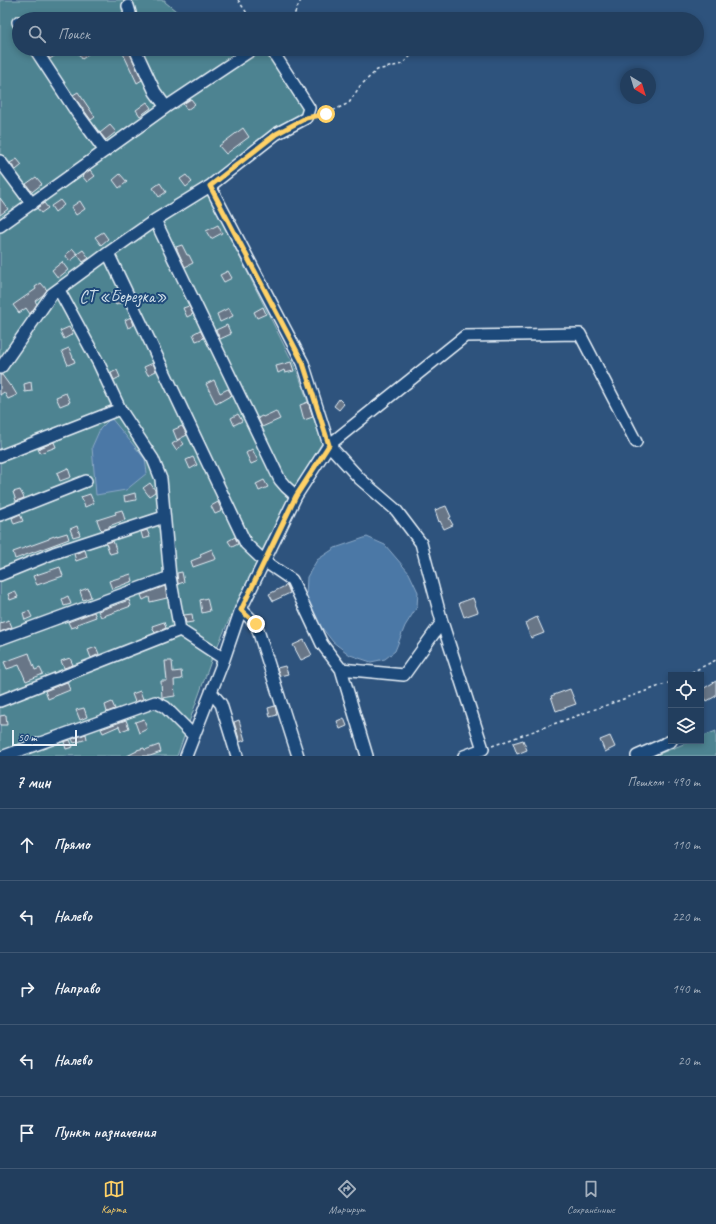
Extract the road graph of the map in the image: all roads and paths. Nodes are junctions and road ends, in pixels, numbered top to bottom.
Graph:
1 (238, 0) edge
2 (301, 0) edge
3 (128, 6) dead end
4 (130, 12) edge
5 (246, 12) edge
6 (295, 12) edge
7 (40, 56) edge
8 (138, 56) edge
9 (242, 56) edge
10 (276, 56) edge
11 (411, 56) edge
12 (166, 107) junction
13 (306, 118) junction
14 (105, 152) junction
15 (0, 161) edge
16 (210, 186) junction
17 (32, 204) junction
18 (155, 220) junction
19 (0, 226) edge
20 (108, 253) junction
21 (59, 290) junction
22 (0, 368) edge
23 (120, 409) junction
24 (636, 442) dead end
25 (329, 445) junction
26 (0, 456) edge
27 (86, 481) dead end
28 (296, 496) junction
29 (0, 515) edge
30 (164, 517) junction
31 (264, 561) junction
32 (0, 575) edge
33 (170, 577) junction
34 (241, 610) junction
35 (442, 622) junction
36 (180, 630) junction
37 (0, 639) edge
38 (224, 659) junction
39 (716, 660) edge
40 (341, 669) junction
41 (692, 672) edge
42 (668, 683) edge
43 (211, 692) junction
44 (0, 701) edge
45 (194, 736) junction
46 (668, 742) edge
47 (483, 749) junction
48 (4, 756) edge
49 (186, 756) edge
50 (238, 756) edge
51 (298, 756) edge
52 (367, 756) edge
53 (464, 756) edge
54 (637, 756) edge

1 - 5 path
2 - 6 path
3 - 4 street
7 - 14 street
8 - 12 street
9 - 12 street
10 - 13 street
11 - 13 path
12 - 14 street
13 - 16 street
14 - 17 street
15 - 17 street
16 - 18 street
16 - 25 street
17 - 19 street
18 - 20 street
18 - 28 street
20 - 21 street
20 - 31 street
21 - 22 street
21 - 23 street
23 - 26 street
23 - 30 street
24 - 25 street
25 - 28 street
25 - 35 street
27 - 29 street
28 - 31 street
30 - 32 street
30 - 33 street
31 - 34 street
31 - 40 street
33 - 36 street
33 - 37 street
34 - 38 street
34 - 51 street
35 - 40 street
35 - 47 street
36 - 38 street
36 - 44 street
38 - 43 street
39 - 41 path
40 - 52 street
42 - 47 path
43 - 45 street
43 - 50 street
45 - 48 street
45 - 49 street
46 - 54 street
47 - 53 street

